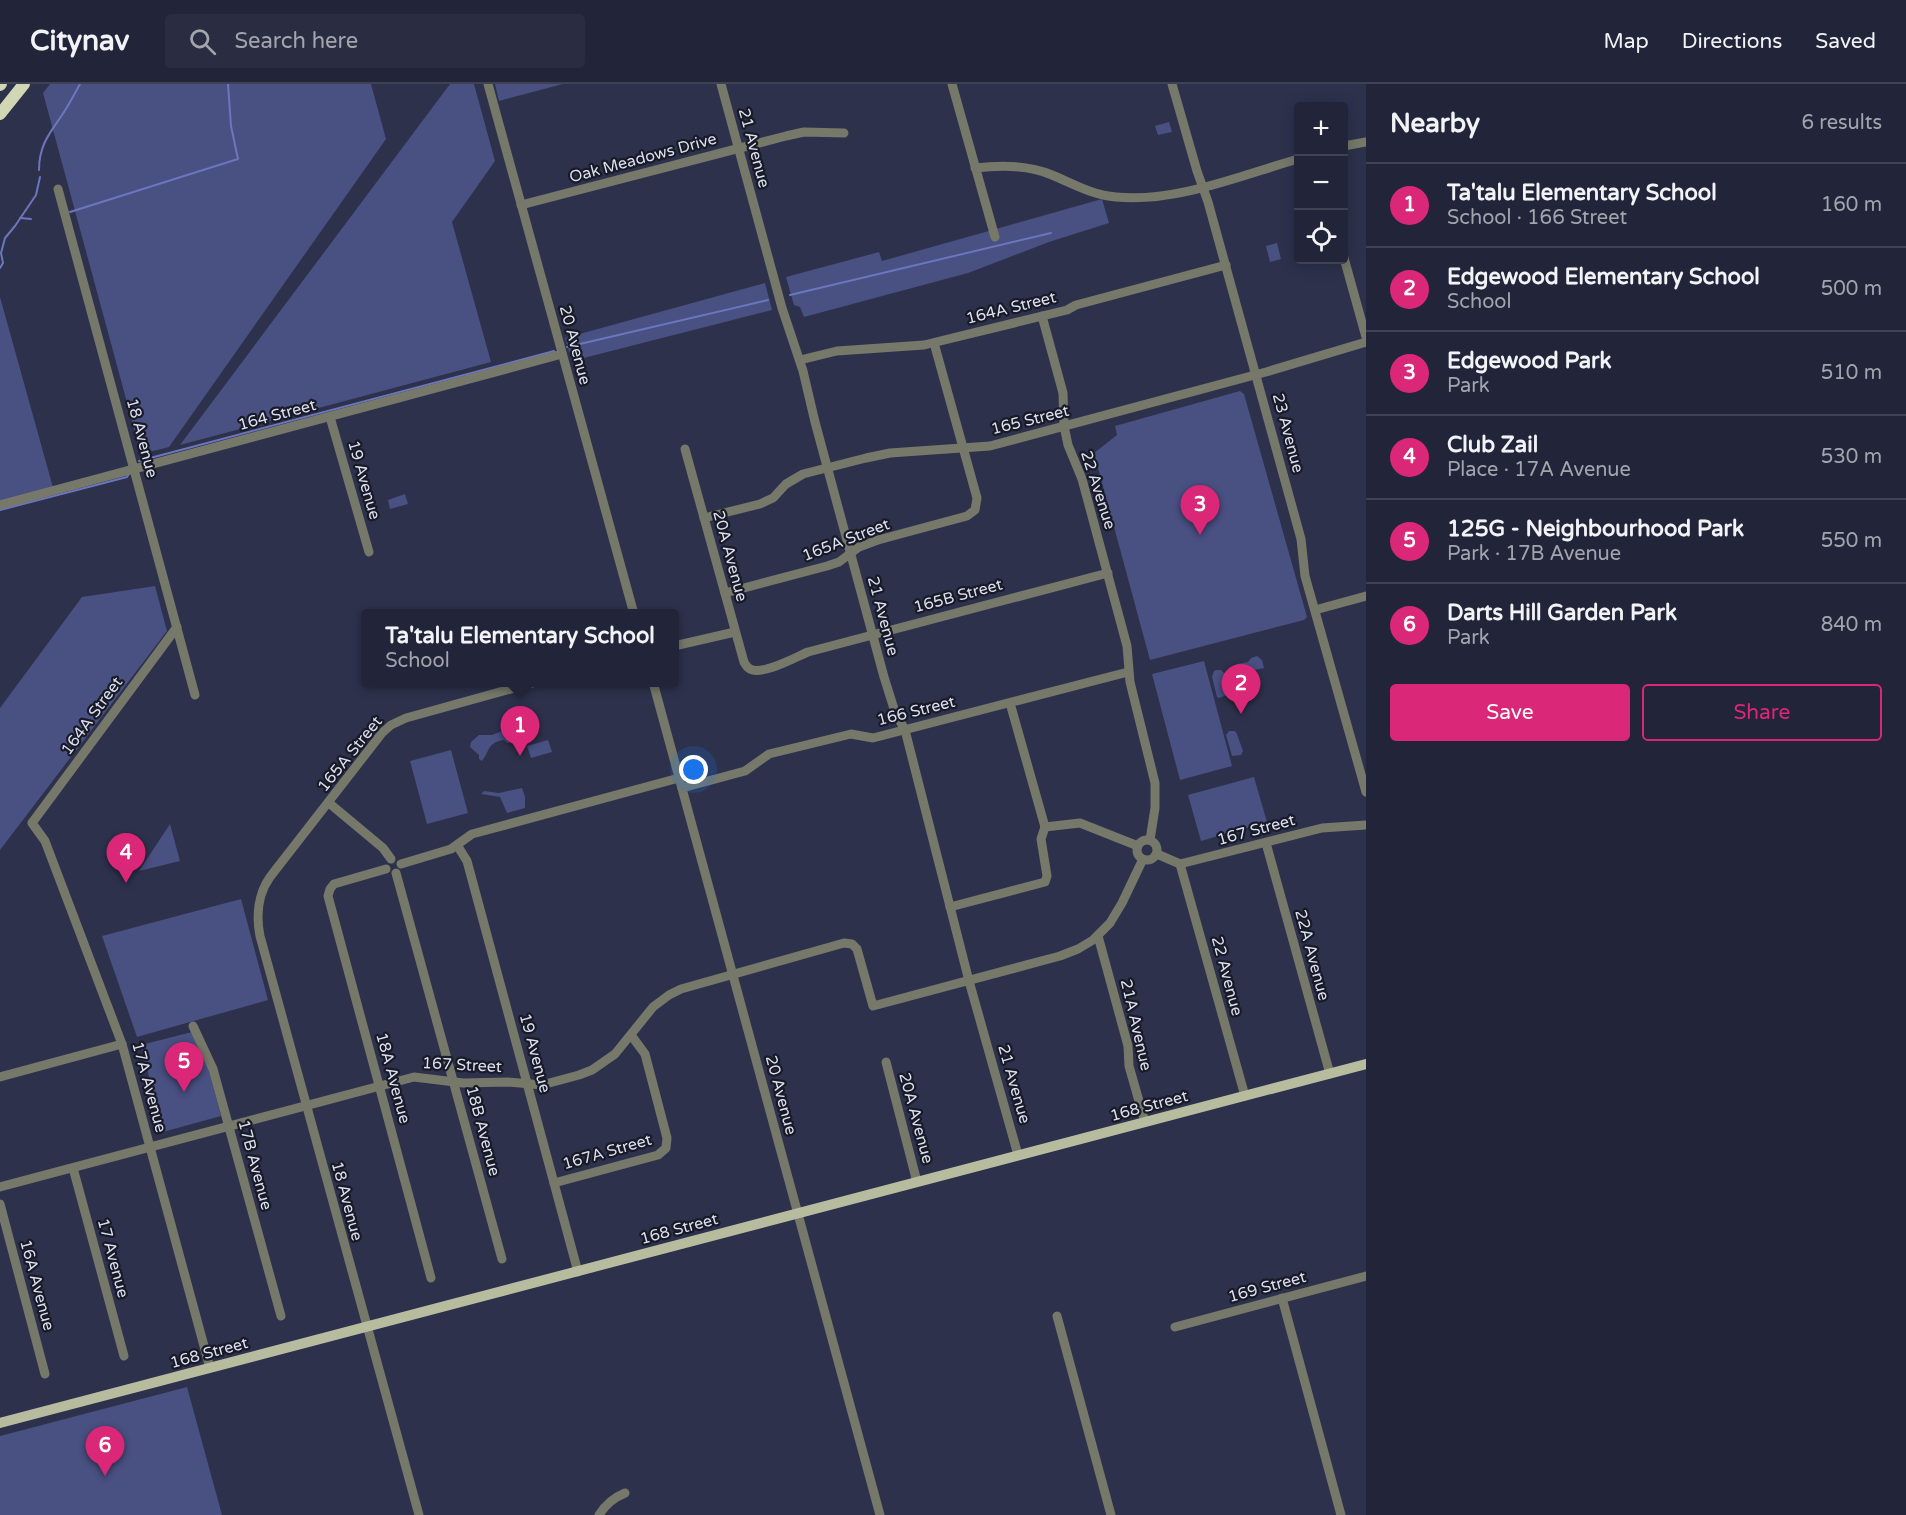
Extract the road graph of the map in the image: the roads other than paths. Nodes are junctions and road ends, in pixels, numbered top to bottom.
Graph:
1 (24, 84) edge
2 (488, 84) edge
3 (721, 84) edge
4 (952, 84) edge
5 (1172, 84) edge
6 (0, 114) edge
7 (844, 134) dead end
8 (1366, 142) edge
9 (1348, 145) edge
10 (739, 148) junction
11 (1294, 160) edge
12 (975, 168) junction
13 (1203, 187) junction
14 (57, 189) dead end
15 (521, 206) junction
16 (995, 237) dead end
17 (1346, 264) edge
18 (1226, 265) junction
19 (1042, 316) junction
20 (1366, 337) edge
21 (1366, 342) edge
22 (934, 343) junction
23 (562, 354) junction
24 (800, 360) junction
25 (1256, 374) junction
26 (330, 417) junction
27 (1064, 426) junction
28 (963, 448) junction
29 (685, 449) dead end
30 (828, 468) junction
31 (135, 469) junction
32 (0, 505) edge
33 (704, 518) junction
34 (369, 552) dead end
35 (850, 553) junction
36 (1108, 573) junction
37 (725, 592) junction
38 (1366, 596) edge
39 (633, 609) edge
40 (1315, 610) junction
41 (177, 627) junction
42 (735, 632) junction
43 (873, 634) junction
44 (679, 645) edge
45 (749, 669) joint
46 (1128, 672) junction
47 (518, 687) edge
48 (655, 687) edge
49 (195, 695) dead end
50 (1010, 703) junction
51 (904, 730) junction
52 (679, 778) junction
53 (682, 788) junction
54 (1366, 792) edge
55 (329, 803) junction
56 (32, 823) joint
57 (1366, 825) edge
58 (1045, 827) junction
59 (1150, 840) junction
60 (1266, 843) junction
61 (458, 845) junction
62 (1138, 846) junction
63 (1157, 854) junction
64 (391, 859) junction
65 (1143, 859) junction
66 (1180, 864) junction
67 (399, 868) junction
68 (387, 869) junction
69 (262, 893) joint
70 (950, 907) junction
71 (1098, 936) junction
72 (732, 973) junction
73 (969, 981) junction
74 (193, 1026) dead end
75 (631, 1035) junction
76 (122, 1044) junction
77 (886, 1062) dead end
78 (1366, 1064) edge
79 (1330, 1074) junction
80 (0, 1077) edge
81 (454, 1082) junction
82 (528, 1084) junction
83 (379, 1086) junction
84 (1245, 1096) junction
85 (305, 1106) junction
86 (1145, 1122) junction
87 (229, 1126) junction
88 (150, 1148) junction
89 (1018, 1155) junction
90 (73, 1168) junction
91 (917, 1182) junction
92 (554, 1183) junction
93 (0, 1187) edge
94 (0, 1204) edge
95 (798, 1213) junction
96 (502, 1259) dead end
97 (578, 1272) junction
98 (1366, 1276) edge
99 (431, 1278) dead end
100 (1282, 1298) junction
101 (281, 1316) dead end
102 (1057, 1316) dead end
103 (1175, 1327) dead end
104 (366, 1328) junction
105 (124, 1356) dead end
106 (210, 1368) junction
107 (45, 1374) dead end
108 (0, 1423) edge
109 (625, 1493) dead end
110 (418, 1515) edge
111 (599, 1515) edge
112 (880, 1515) edge
113 (1111, 1515) edge
114 (1341, 1515) edge

1 - 6 highway
2 - 15 street, 20 Avenue
3 - 10 street, 21 Avenue
4 - 12 street
5 - 13 street, 23 Avenue
7 - 10 street, Oak Meadows Drive
8 - 9 street
10 - 15 street, Oak Meadows Drive
10 - 24 street, 21 Avenue
11 - 13 street
12 - 13 street
12 - 16 street
13 - 18 street, 23 Avenue
14 - 31 street, 18 Avenue
15 - 23 street, 20 Avenue
17 - 20 street
18 - 19 street, 164A Street
18 - 25 street, 23 Avenue
19 - 22 street, 164A Street
19 - 27 street, 22 Avenue
21 - 25 street, 165 Street
22 - 24 street, 164A Street
22 - 28 street
23 - 26 street, 164 Street
23 - 39 street, 20 Avenue
24 - 30 street, 21 Avenue
25 - 27 street, 165 Street
25 - 40 street, 23 Avenue
26 - 31 street, 164 Street
26 - 34 street, 19 Avenue
27 - 28 street, 165 Street
27 - 36 street, 22 Avenue
28 - 30 street, 165 Street
28 - 35 street, 165A Street
29 - 33 street, 20A Avenue
30 - 33 street, 165 Street
30 - 35 street, 21 Avenue
31 - 32 street, 164 Street
31 - 41 street, 18 Avenue
33 - 37 street, 20A Avenue
35 - 37 street, 165A Street
35 - 43 street, 21 Avenue
36 - 43 street, 165B Street
36 - 46 street, 22 Avenue
37 - 42 street, 20A Avenue
38 - 40 street
40 - 54 street, 23 Avenue
41 - 49 street, 18 Avenue
41 - 56 street, 164A Street
42 - 44 street
42 - 45 street, 20A Avenue
43 - 45 street, 165B Street
43 - 51 street, 21 Avenue
46 - 50 street, 166 Street
46 - 59 street, 22 Avenue
47 - 55 street, 165A Street
48 - 52 street, 20 Avenue
50 - 51 street, 166 Street
50 - 58 street
51 - 53 street, 166 Street
51 - 70 street, 21 Avenue
52 - 53 street, 20 Avenue
52 - 61 street
53 - 72 street, 20 Avenue
55 - 64 street
55 - 69 street, 165A Street
56 - 76 street, 17A Avenue
57 - 60 street, 167 Street
58 - 62 street
58 - 70 street
59 - 62 street
59 - 63 street
60 - 66 street, 167 Street
60 - 79 street, 22A Avenue
61 - 67 street
61 - 82 street, 19 Avenue
62 - 65 street
63 - 65 street
63 - 66 street
64 - 67 street
64 - 68 street
65 - 71 street
66 - 84 street, 22 Avenue
67 - 68 street
67 - 81 street, 18B Avenue
68 - 83 street, 18A Avenue
69 - 85 street, 18 Avenue
70 - 73 street, 21 Avenue
71 - 73 street
71 - 86 street, 21A Avenue
72 - 73 street, 167 Street
72 - 75 street, 167 Street
72 - 95 street, 20 Avenue
73 - 89 street, 21 Avenue
74 - 87 street, 17B Avenue
75 - 82 street, 167 Street
75 - 92 street, 167A Street
76 - 80 street
76 - 88 street, 17A Avenue
77 - 91 street, 20A Avenue
78 - 79 main road, 168 Street
79 - 84 main road, 168 Street
81 - 82 street, 167 Street
81 - 83 street, 167 Street
81 - 96 street, 18B Avenue
82 - 92 street, 19 Avenue
83 - 85 street, 167 Street
83 - 99 street, 18A Avenue
84 - 86 main road, 168 Street
85 - 87 street, 167 Street
85 - 104 street, 18 Avenue
86 - 89 main road, 168 Street
87 - 88 street, 167 Street
87 - 101 street, 17B Avenue
88 - 90 street, 167 Street
88 - 106 street, 17A Avenue
89 - 91 main road, 168 Street
90 - 93 street, 167 Street
90 - 105 street, 17 Avenue
91 - 95 main road, 168 Street
92 - 97 street, 19 Avenue
94 - 107 street, 16A Avenue
95 - 97 main road, 168 Street
95 - 112 street, 20 Avenue
97 - 104 main road, 168 Street
98 - 100 street, 169 Street
100 - 103 street, 169 Street
100 - 114 street
102 - 113 street
104 - 106 main road, 168 Street
104 - 110 street, 18 Avenue
106 - 108 main road, 168 Street
109 - 111 street

